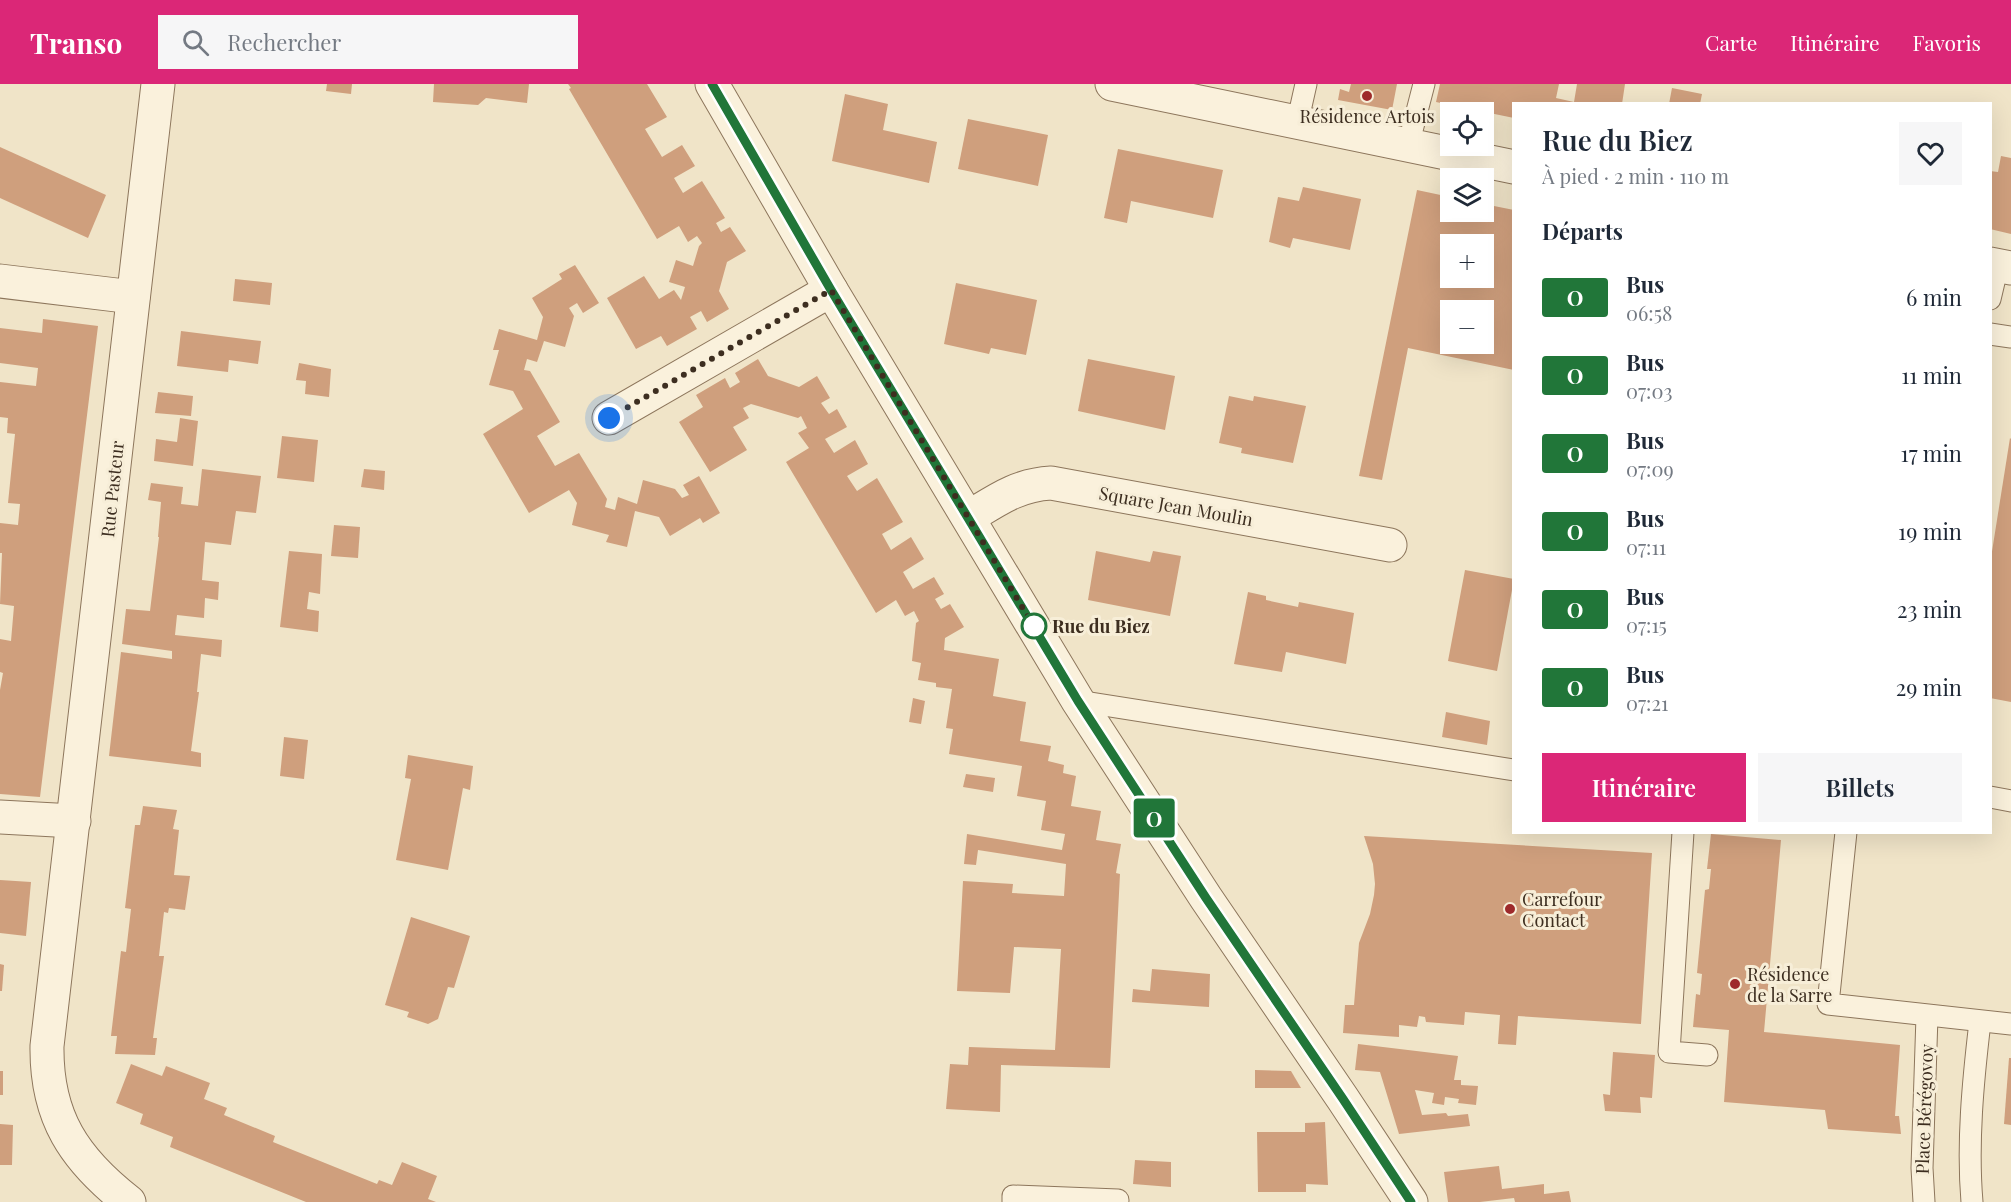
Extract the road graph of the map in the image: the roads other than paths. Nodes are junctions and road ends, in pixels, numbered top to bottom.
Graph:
1 (158, 84) edge
2 (712, 84) edge
3 (1112, 84) edge
4 (1306, 84) edge
5 (1424, 84) edge
6 (1161, 90) edge
7 (1297, 124) junction
8 (1408, 146) junction
9 (1512, 167) edge
10 (2000, 266) edge
11 (0, 281) edge
12 (831, 290) junction
13 (1992, 292) edge
14 (134, 297) junction
15 (1992, 334) edge
16 (2011, 338) edge
17 (609, 418) dead end
18 (969, 517) junction
19 (1390, 545) dead end
20 (1078, 701) junction
21 (1512, 770) edge
22 (1992, 797) edge
23 (2011, 801) edge
24 (0, 818) edge
25 (74, 821) junction
26 (1683, 834) edge
27 (1846, 834) edge
28 (1927, 1016) junction
29 (1980, 1022) junction
30 (2011, 1024) edge
31 (1707, 1055) dead end
32 (1118, 1200) dead end
33 (129, 1202) edge
34 (1012, 1202) edge
35 (1410, 1202) edge
36 (1924, 1202) edge
37 (1972, 1202) edge

1 - 14 street, Rue Pasteur
2 - 12 street
3 - 6 street
4 - 7 lane
5 - 8 lane
6 - 7 street
7 - 8 street
8 - 9 street
10 - 13 lane
11 - 14 street
12 - 17 street
12 - 18 street
14 - 25 street, Rue Pasteur
15 - 16 lane
18 - 19 street, Square Jean Moulin
18 - 20 street
20 - 21 lane
20 - 35 street
22 - 23 lane
24 - 25 street
25 - 33 street, Rue Pasteur
26 - 31 lane
27 - 28 lane
28 - 29 lane
28 - 36 lane, Place Bérégovoy
29 - 30 lane
29 - 37 lane
32 - 34 lane

